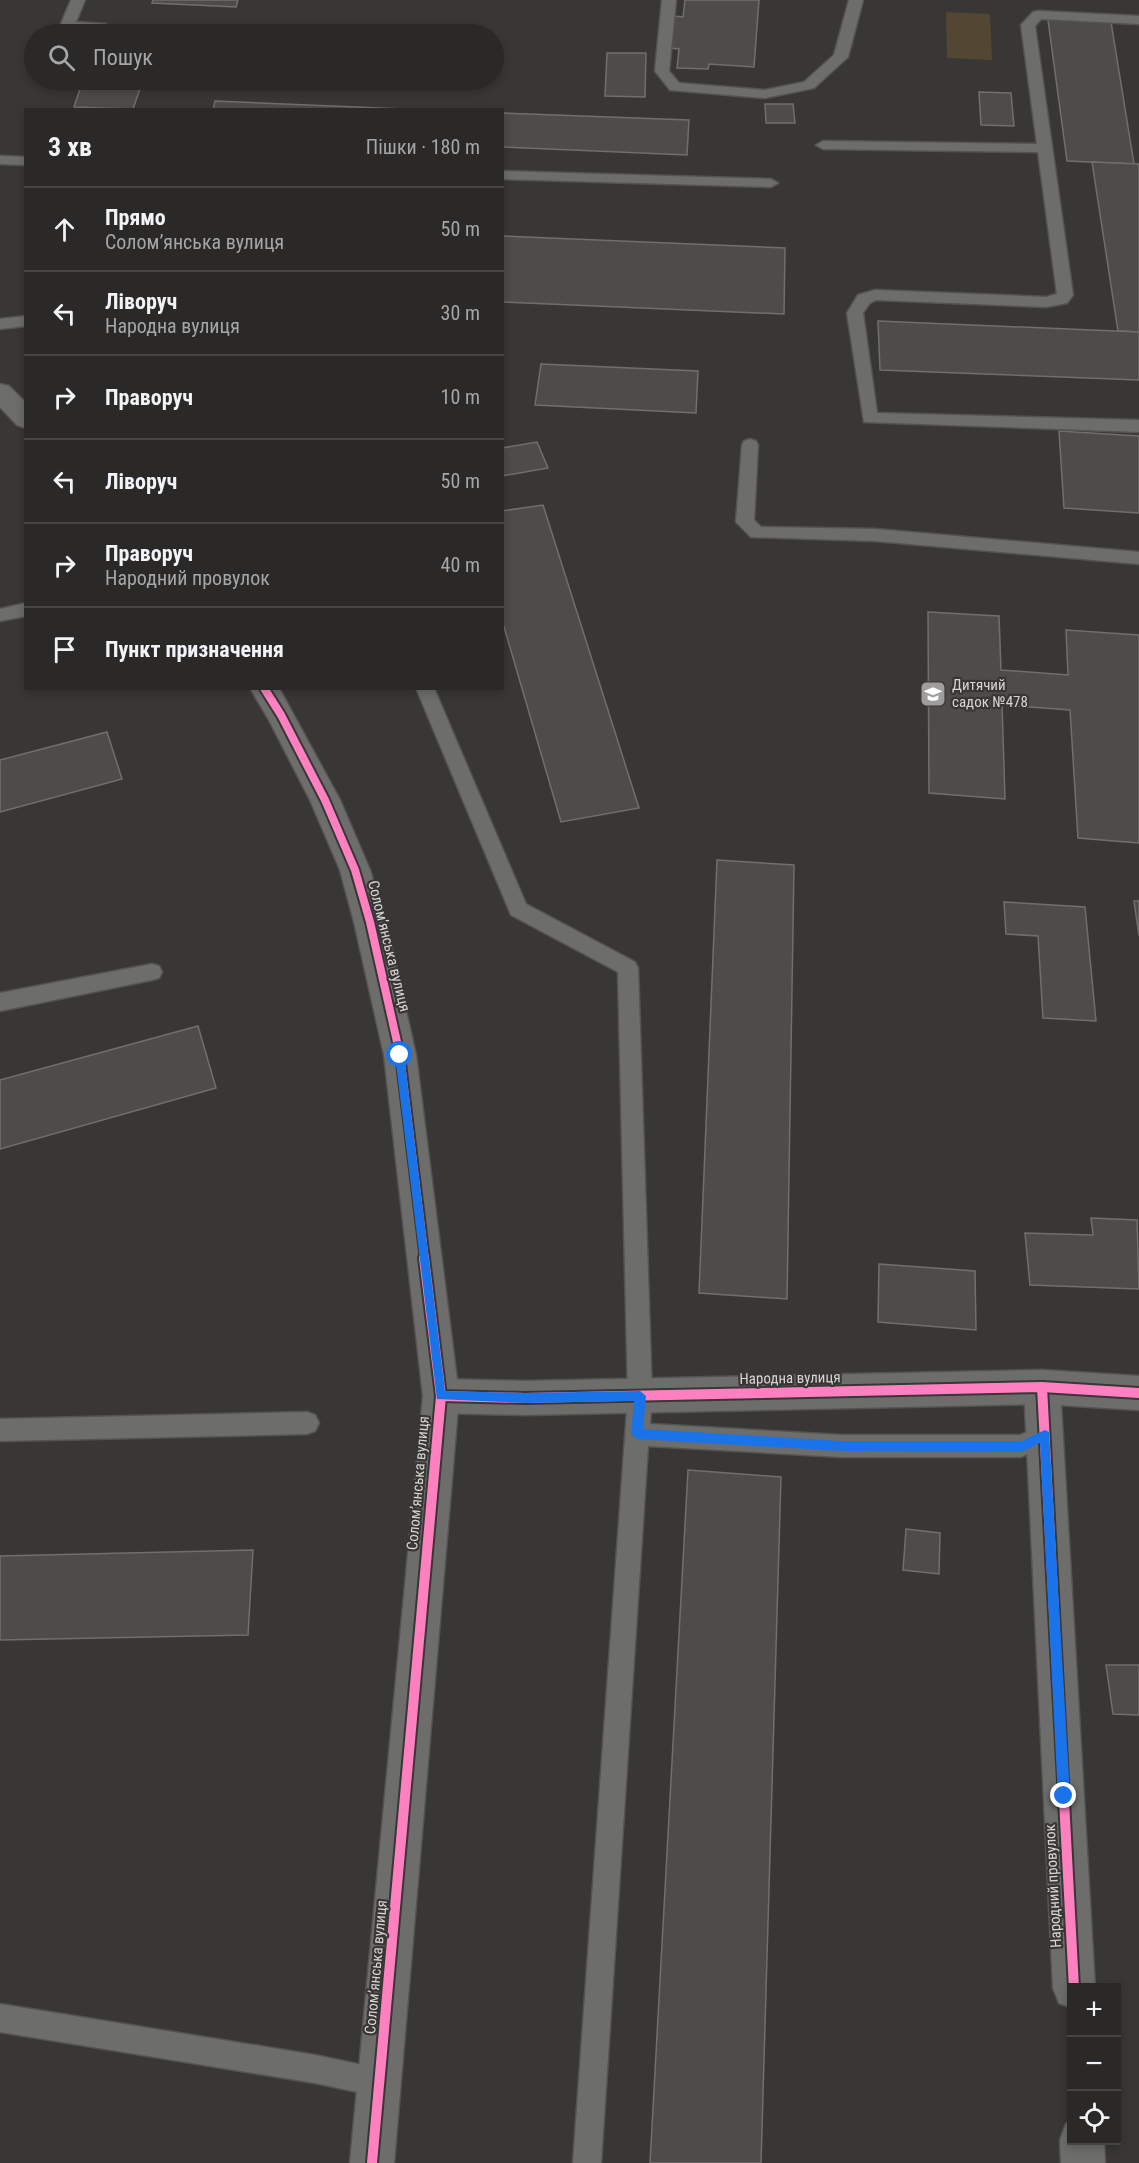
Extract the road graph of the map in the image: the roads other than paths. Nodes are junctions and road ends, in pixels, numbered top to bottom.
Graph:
1 (78, 0) edge
2 (669, 0) edge
3 (856, 0) edge
4 (1139, 20) edge
5 (69, 24) edge
6 (823, 145) dead end
7 (1044, 148) junction
8 (0, 160) edge
9 (24, 161) edge
10 (504, 175) edge
11 (771, 183) dead end
12 (24, 321) edge
13 (0, 324) edge
14 (0, 392) edge
15 (24, 417) edge
16 (1139, 426) edge
17 (750, 445) dead end
18 (1139, 558) edge
19 (24, 609) edge
20 (0, 615) edge
21 (265, 690) edge
22 (426, 690) edge
23 (152, 972) dead end
24 (0, 1002) edge
25 (1042, 1387) junction
26 (1139, 1393) edge
27 (441, 1396) junction
28 (640, 1396) junction
29 (307, 1423) dead end
30 (0, 1430) edge
31 (637, 1434) junction
32 (1045, 1435) junction
33 (1074, 1983) edge
34 (0, 2018) edge
35 (381, 2083) junction
36 (1082, 2145) edge
37 (372, 2163) edge
38 (587, 2163) edge
39 (1083, 2163) edge

1 - 5 lane
2 - 3 lane
4 - 7 lane
6 - 7 lane
7 - 16 lane
8 - 9 lane
10 - 11 lane
12 - 13 lane
14 - 15 main road
17 - 18 lane
19 - 20 lane
21 - 27 main road, Соломʼянська вулиця
22 - 28 lane
23 - 24 lane
25 - 26 main road, Народна вулиця
25 - 28 main road, Народна вулиця
25 - 32 main road, Народний провулок
27 - 28 main road, Народна вулиця
27 - 35 main road, Соломʼянська вулиця
28 - 31 lane
29 - 30 lane
31 - 32 lane
31 - 38 lane
32 - 33 main road, Народний провулок
34 - 35 lane
35 - 37 main road, Соломʼянська вулиця
36 - 39 main road

